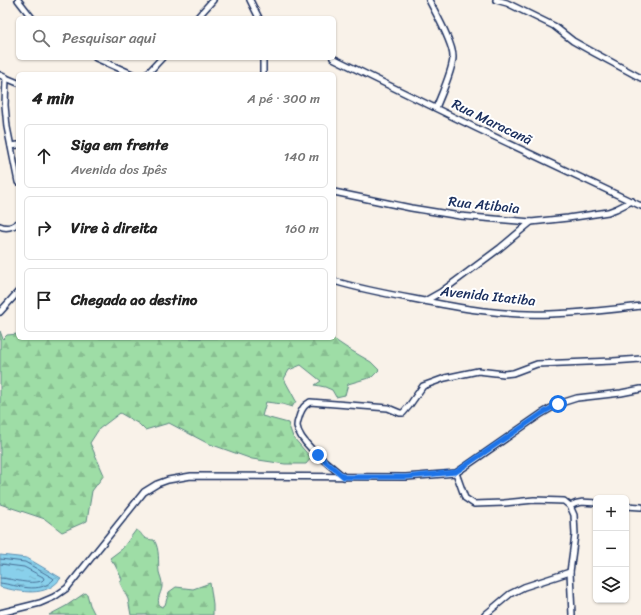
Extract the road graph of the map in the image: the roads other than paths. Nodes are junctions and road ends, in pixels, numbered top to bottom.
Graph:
1 (18, 0) edge
2 (213, 0) edge
3 (250, 0) edge
4 (429, 0) edge
5 (496, 0) edge
6 (30, 16) edge
7 (199, 16) edge
8 (258, 16) edge
9 (336, 59) edge
10 (100, 60) edge
11 (160, 60) edge
12 (263, 60) edge
13 (128, 72) edge
14 (149, 72) edge
15 (263, 72) edge
16 (0, 75) edge
17 (6, 78) junction
18 (641, 78) edge
19 (16, 82) edge
20 (436, 108) junction
21 (16, 145) edge
22 (11, 146) junction
23 (16, 162) edge
24 (336, 192) edge
25 (632, 201) junction
26 (641, 206) edge
27 (531, 222) junction
28 (16, 225) edge
29 (0, 226) edge
30 (336, 282) edge
31 (16, 294) edge
32 (425, 301) junction
33 (641, 306) edge
34 (0, 312) edge
35 (641, 359) edge
36 (641, 388) edge
37 (456, 472) junction
38 (344, 477) junction
39 (593, 503) edge
40 (570, 506) junction
41 (629, 506) edge
42 (641, 507) edge
43 (570, 572) junction
44 (1, 614) edge
45 (485, 615) edge
46 (572, 615) edge

1 - 6 street
2 - 7 street
3 - 8 street
4 - 20 street
5 - 18 street
9 - 20 street, Rua Maracanã
10 - 13 street
11 - 14 street
12 - 15 street
16 - 17 street
17 - 19 street
17 - 22 street
20 - 25 street, Rua Maracanã
21 - 22 street
22 - 23 street
24 - 27 street, Rua Atibaia
25 - 26 street, Rua Maracanã
25 - 27 street, Rua Atibaia
27 - 32 street
28 - 29 street
30 - 32 street, Avenida Itatiba
31 - 34 street
32 - 33 street, Avenida Itatiba
35 - 38 street
36 - 37 street
37 - 38 street
37 - 40 street
38 - 44 street
39 - 40 street
40 - 43 street
41 - 42 street
43 - 45 street
43 - 46 street

